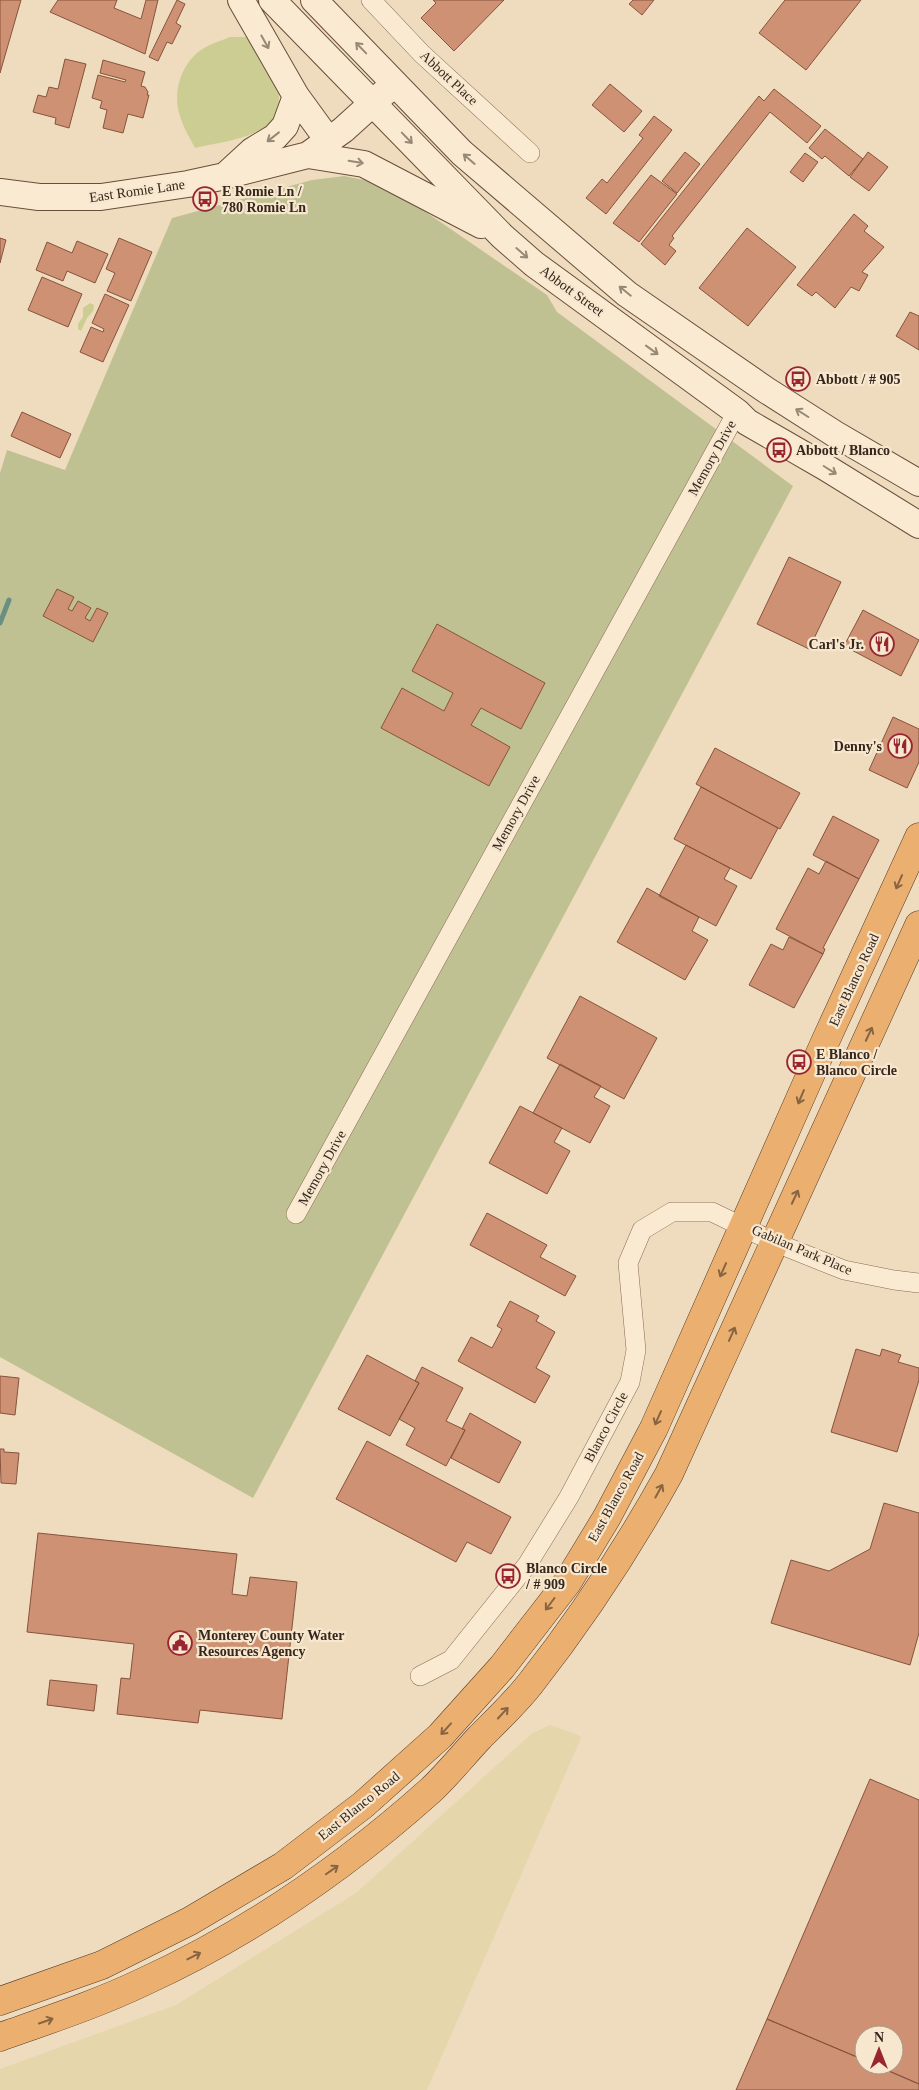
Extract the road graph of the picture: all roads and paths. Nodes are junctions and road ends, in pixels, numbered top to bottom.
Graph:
1 (241, 0) edge
2 (272, 0) edge
3 (314, 0) edge
4 (372, 0) edge
5 (395, 84) junction
6 (296, 96) junction
7 (373, 103) junction
8 (318, 147) junction
9 (530, 153) dead end
10 (225, 176) junction
11 (0, 192) edge
12 (502, 236) junction
13 (737, 412) junction
14 (919, 482) edge
15 (919, 525) edge
16 (919, 838) edge
17 (919, 925) edge
18 (296, 1214) dead end
19 (744, 1226) junction
20 (774, 1242) junction
21 (919, 1283) edge
22 (420, 1676) dead end
23 (0, 2001) edge
24 (0, 2037) edge

1 -> 6 main road
2 - 7 main road, Abbott Street
5 -> 3 main road
4 - 9 street, Abbott Place
5 - 7 main road, East Romie Lane
14 -> 5 main road
6 - 8 main road
6 -> 10 main road
7 - 8 main road, East Romie Lane
7 -> 12 main road, Abbott Street
8 - 10 main road, East Romie Lane
8 -> 12 main road
10 - 11 main road, East Romie Lane
12 -> 13 main road, Abbott Street
13 -> 15 main road, Abbott Street
13 - 18 street, Memory Drive
16 -> 19 highway, East Blanco Road
20 -> 17 highway
19 - 20 street, Gabilan Park Place
19 - 22 street, Blanco Circle
19 -> 23 highway, East Blanco Road
20 - 21 street, Gabilan Park Place
24 -> 20 highway

